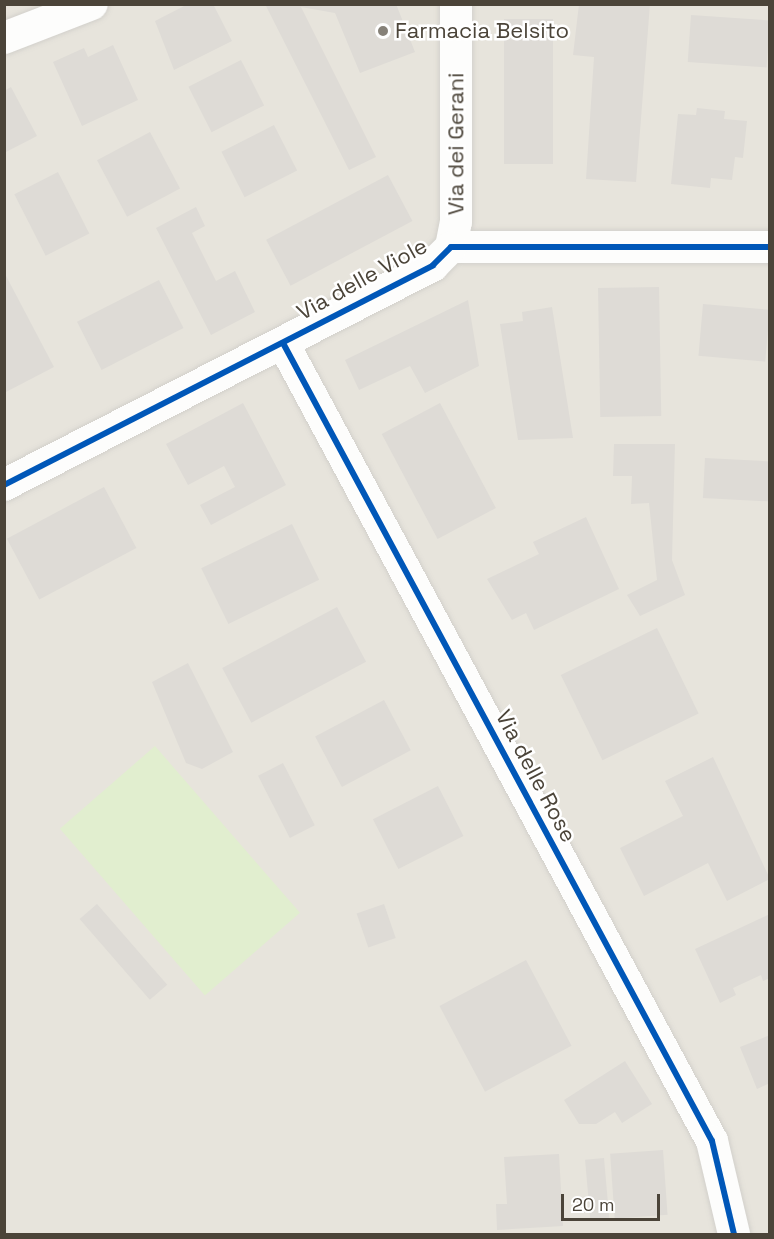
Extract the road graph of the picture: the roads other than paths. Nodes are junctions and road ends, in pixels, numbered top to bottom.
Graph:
1 (92, 4) edge
2 (456, 4) edge
3 (4, 38) edge
4 (451, 247) junction
5 (770, 247) edge
6 (283, 343) junction
7 (4, 485) edge
8 (734, 1234) edge

1 - 3 street
2 - 4 street, Via dei Gerani
4 - 5 street, Via delle Viole
4 - 6 street, Via delle Viole
6 - 7 street, Via delle Viole
6 - 8 street, Via delle Rose

